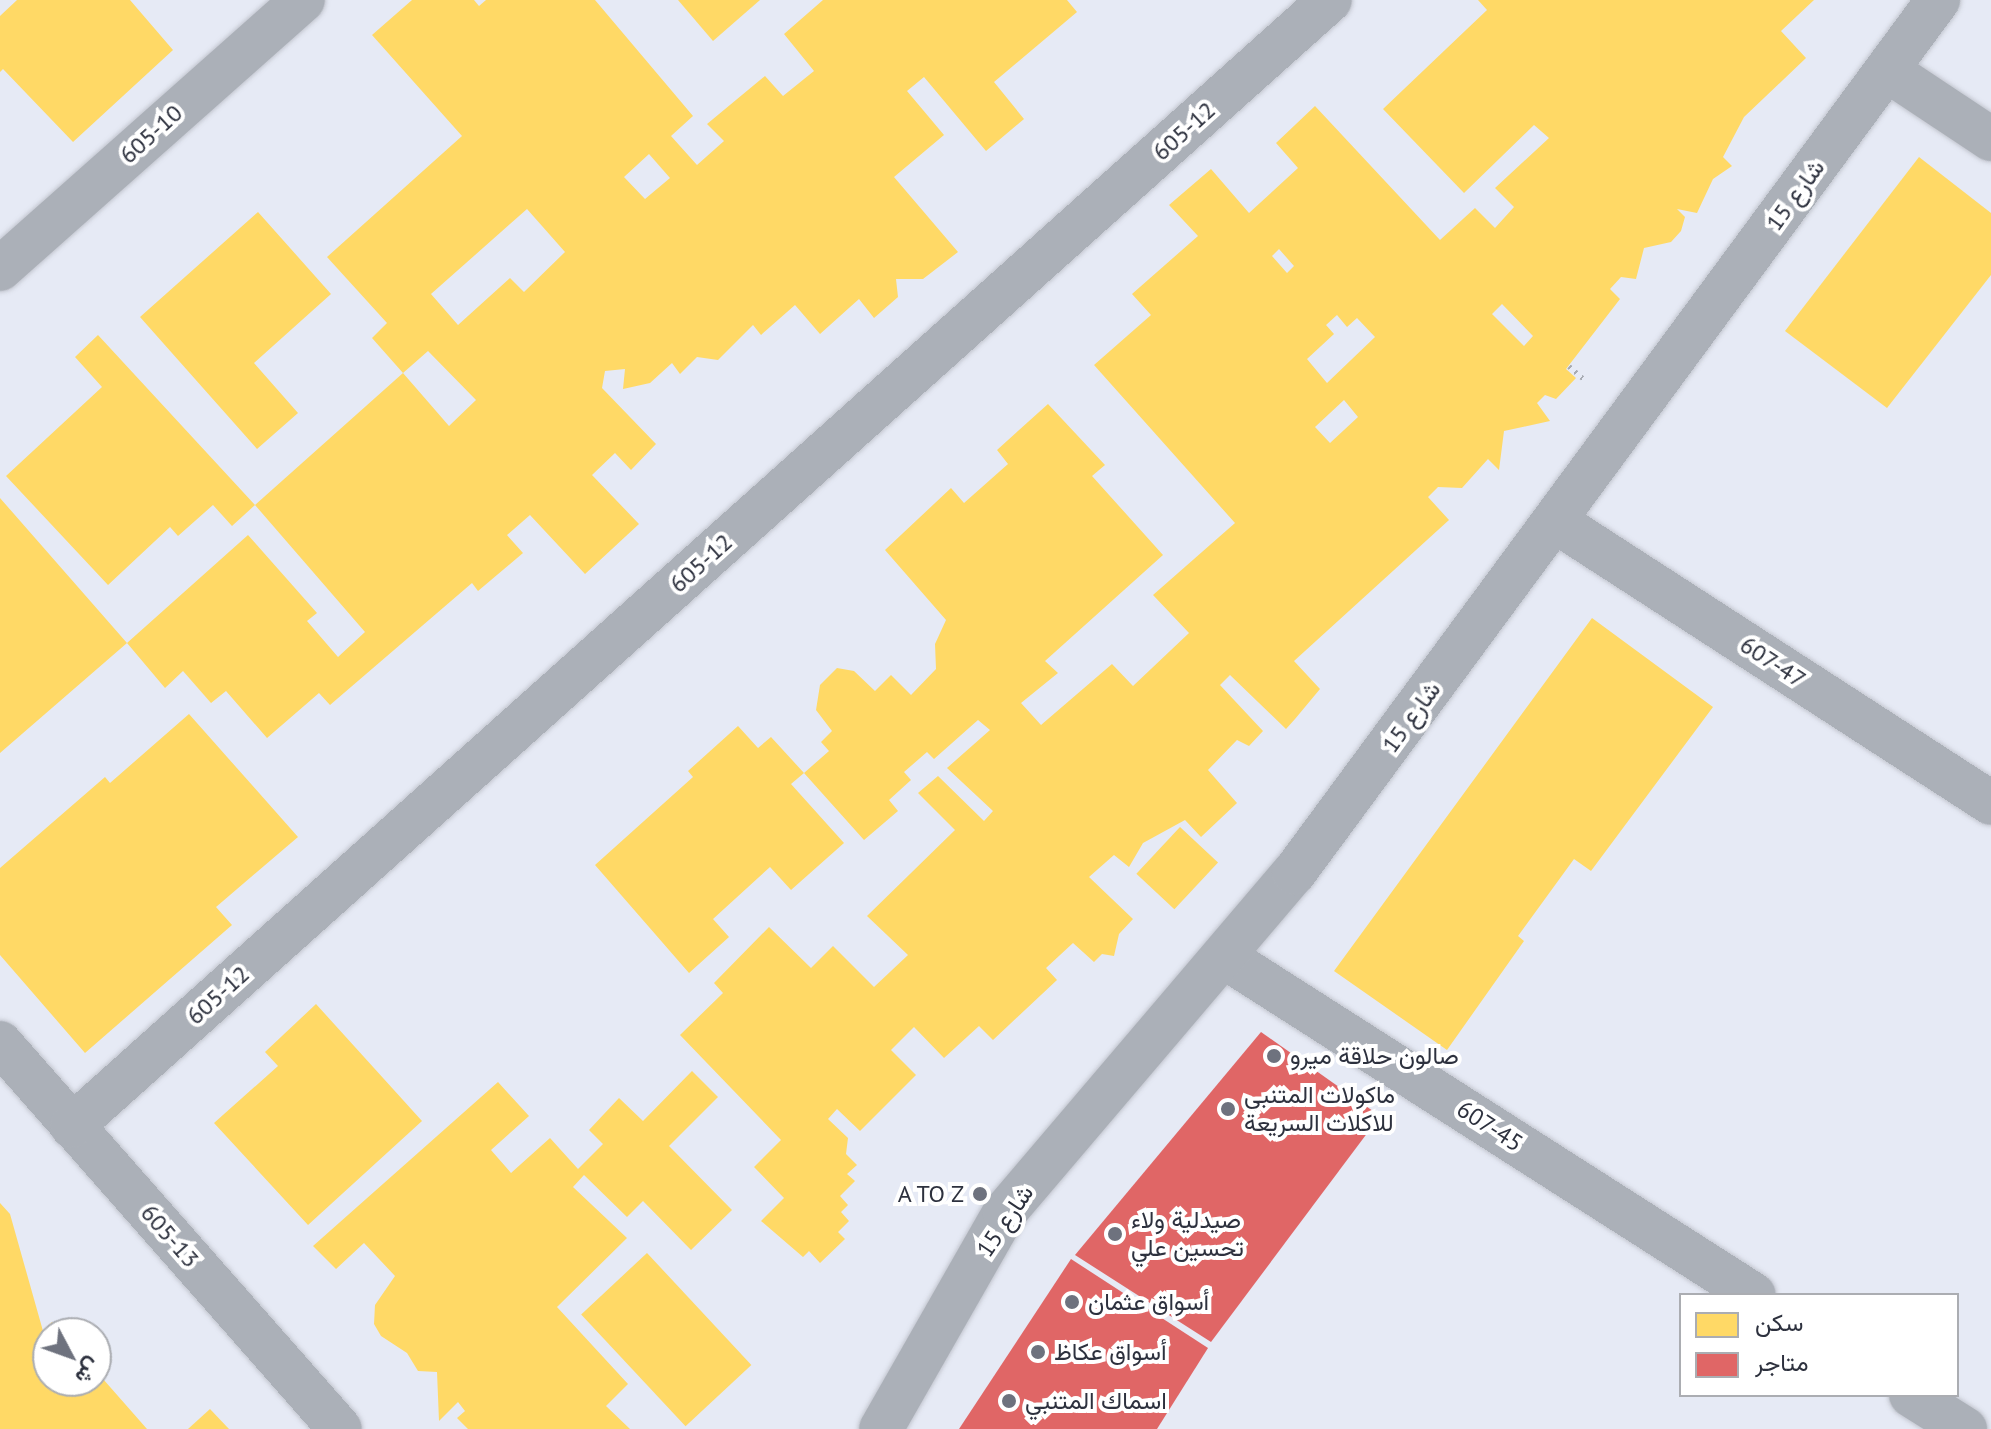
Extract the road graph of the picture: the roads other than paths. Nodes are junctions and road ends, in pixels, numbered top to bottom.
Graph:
1 (1330, 0) edge
2 (1938, 0) edge
3 (276, 9) edge
4 (1887, 70) junction
5 (1991, 139) edge
6 (0, 269) edge
7 (1555, 521) junction
8 (1991, 803) edge
9 (1226, 958) junction
10 (0, 1043) edge
11 (72, 1126) junction
12 (1751, 1293) edge
13 (1914, 1397) edge
14 (340, 1429) edge
15 (881, 1429) edge
16 (1965, 1429) edge

1 - 11 street, 605-12
2 - 4 street, شارع 15
3 - 6 street, 605-10
4 - 5 street
4 - 7 street, شارع 15
7 - 8 street, 607-47
7 - 9 street, شارع 15
9 - 12 street, 607-45
9 - 15 street, شارع 15
10 - 11 street, 605-13
11 - 14 street, 605-13
13 - 16 street

